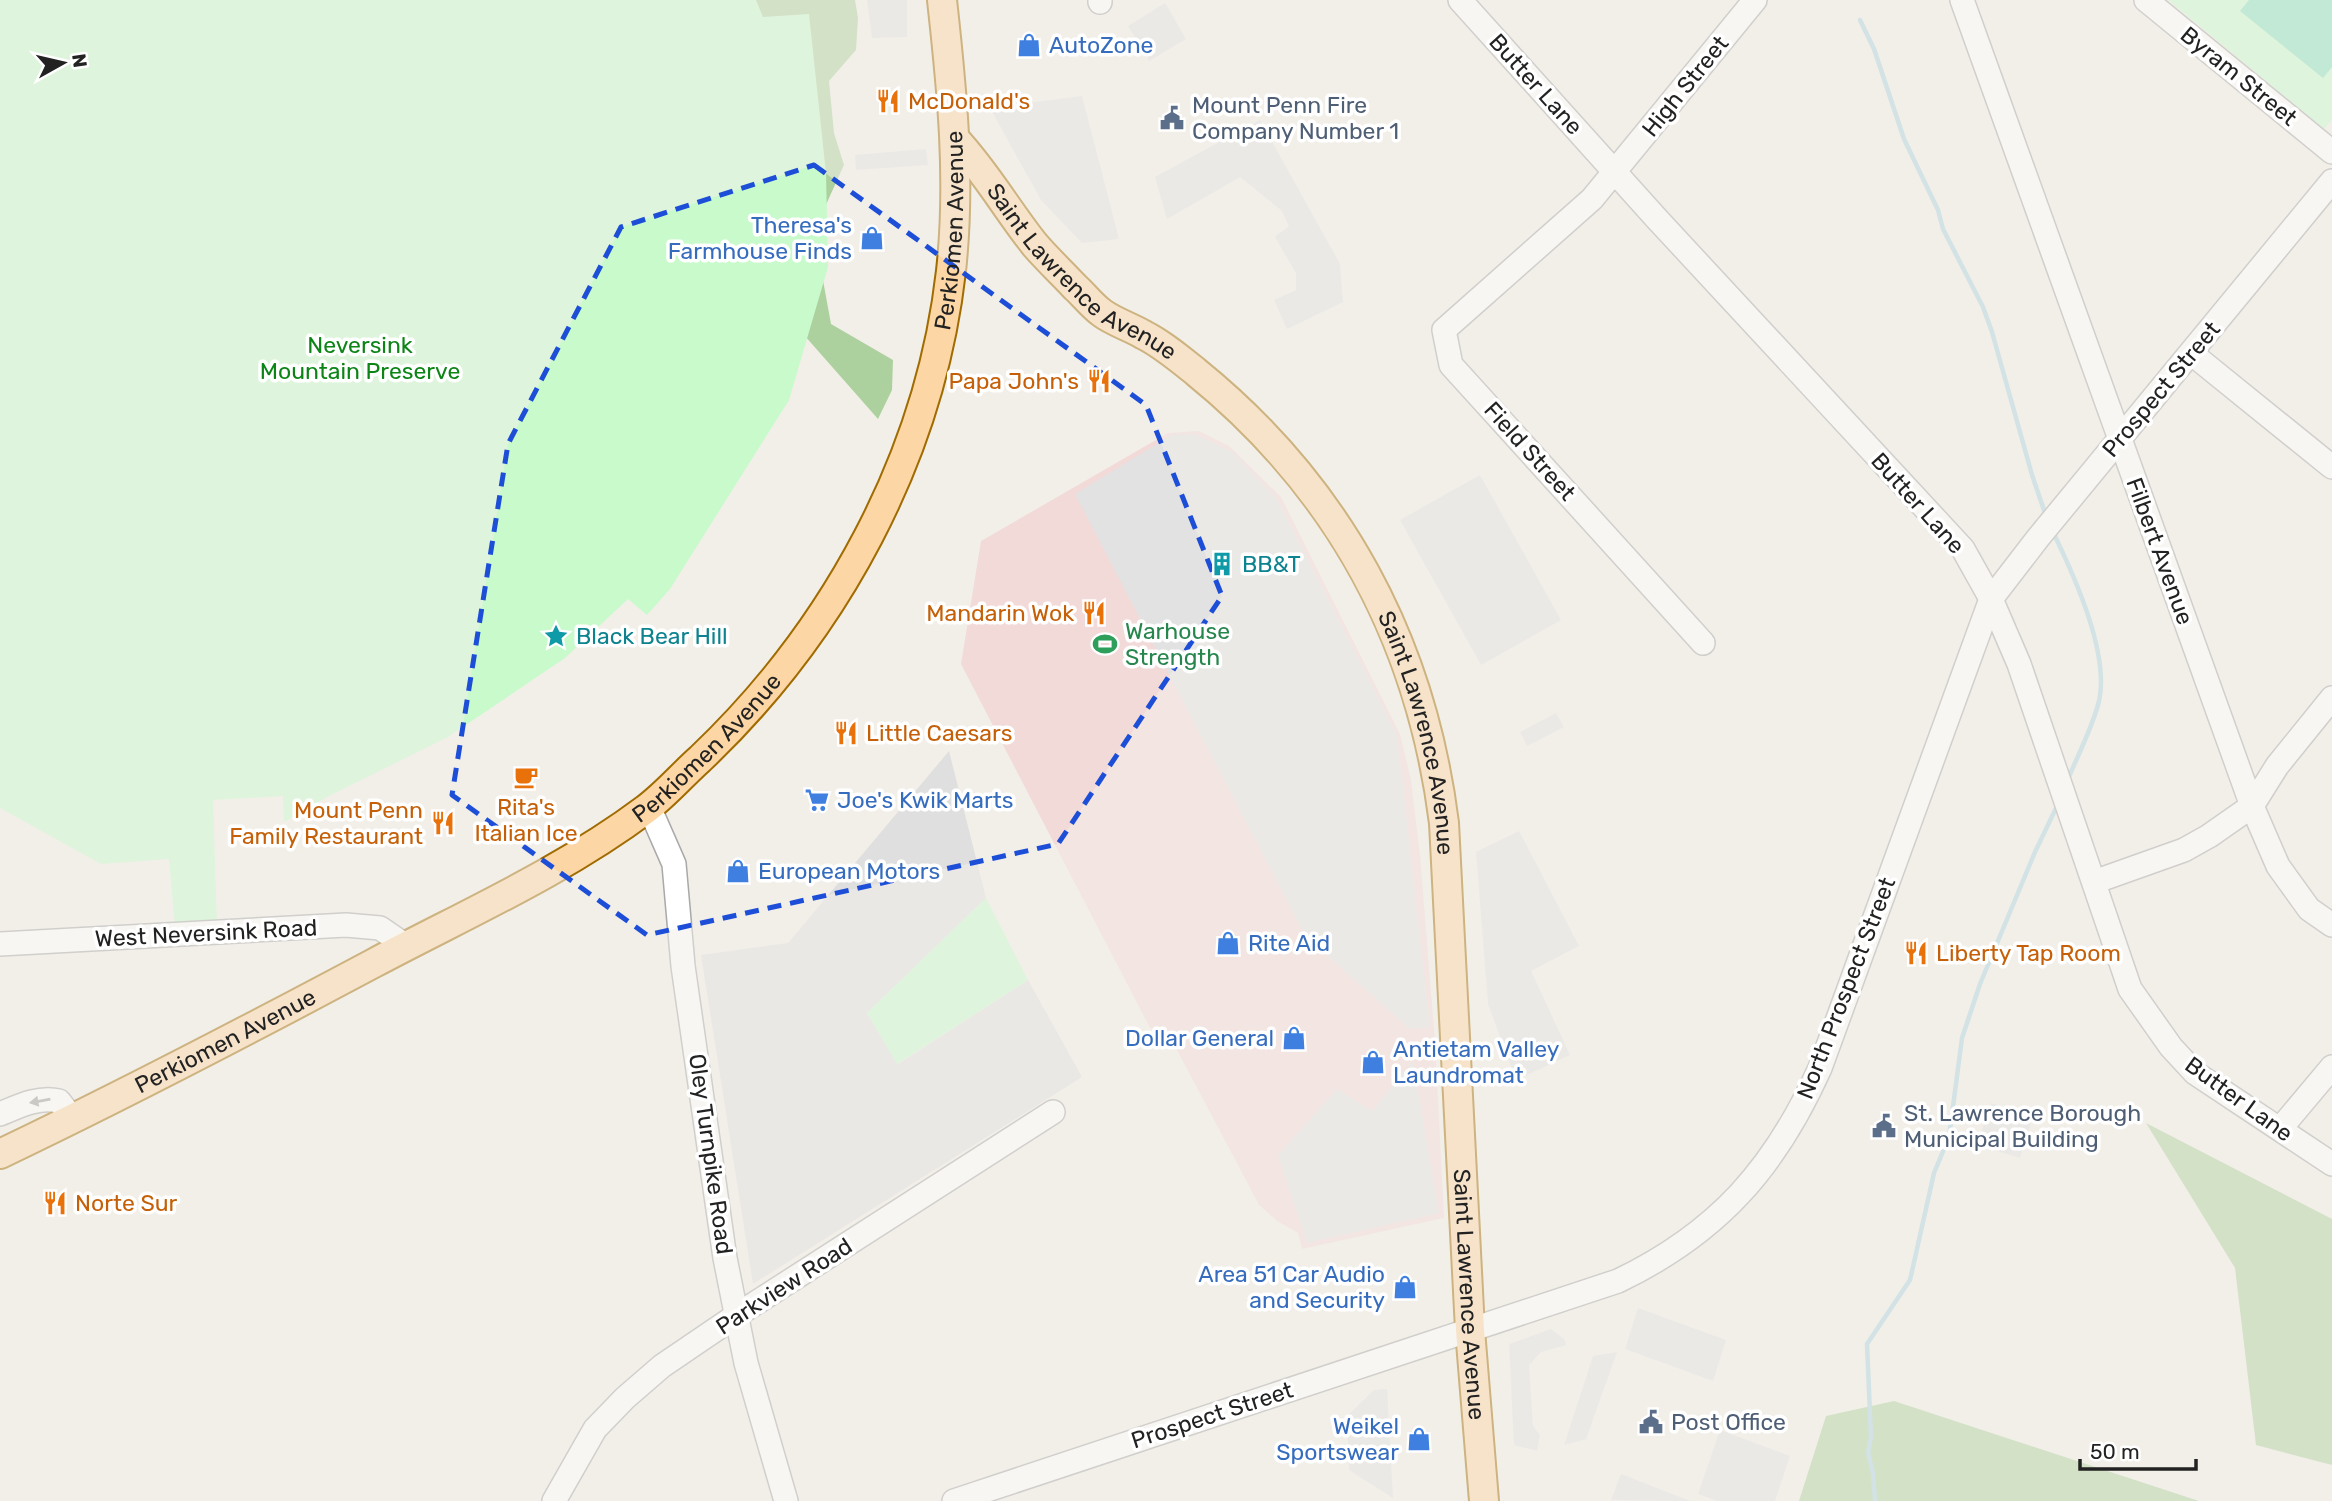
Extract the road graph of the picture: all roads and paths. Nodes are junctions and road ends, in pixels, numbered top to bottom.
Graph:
1 (942, 0) edge
2 (1460, 0) edge
3 (1755, 0) edge
4 (1962, 0) edge
5 (2146, 0) edge
6 (955, 139) junction
7 (2332, 152) edge
8 (1616, 172) junction
9 (2332, 181) edge
10 (1524, 261) joint
11 (2191, 353) junction
12 (2120, 439) junction
13 (2332, 467) edge
14 (1991, 599) junction
15 (1703, 643) dead end
16 (2332, 698) edge
17 (2252, 806) junction
18 (649, 807) junction
19 (2094, 882) junction
20 (2332, 925) edge
21 (0, 944) edge
22 (406, 946) junction
23 (2332, 1067) edge
24 (1053, 1112) dead end
25 (0, 1114) edge
26 (73, 1119) junction
27 (2280, 1129) junction
28 (0, 1154) edge
29 (2332, 1164) edge
30 (737, 1315) junction
31 (1470, 1330) junction
32 (1484, 1498) edge
33 (554, 1501) edge
34 (786, 1501) edge
35 (954, 1501) edge

1 - 6 main road, Perkiomen Avenue
2 - 8 street, Butter Lane
3 - 8 street, High Street
4 - 12 street, Filbert Avenue
5 - 7 street, Byram Street
6 - 18 main road, Perkiomen Avenue
6 - 31 main road, Saint Lawrence Avenue
8 - 10 street, High Street
8 - 14 street, Butter Lane
9 - 11 street, Prospect Street
10 - 15 street, Field Street
11 - 12 street, Prospect Street
11 - 13 street
12 - 14 street, Prospect Street
12 - 17 street, Filbert Avenue
14 - 19 street, Butter Lane
14 - 31 street, North Prospect Street
16 - 17 street
17 - 19 street
17 - 20 street, Filbert Avenue
18 - 22 main road, Perkiomen Avenue
18 - 30 street, Oley Turnpike Road
19 - 27 street, Butter Lane
21 - 22 street, West Neversink Road
22 - 26 main road, Perkiomen Avenue
23 - 27 street
24 - 30 street, Parkview Road
26 -> 25 street
26 - 28 main road, Perkiomen Avenue
27 - 29 street, Butter Lane
30 - 33 street, Parkview Road
30 - 34 street, Oley Turnpike Road
31 - 32 main road, Saint Lawrence Avenue
31 - 35 street, Prospect Street

